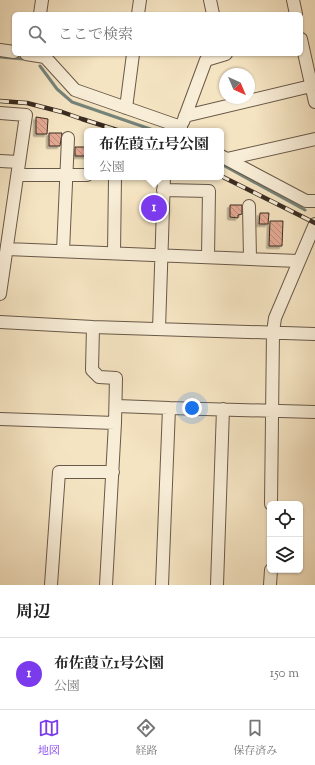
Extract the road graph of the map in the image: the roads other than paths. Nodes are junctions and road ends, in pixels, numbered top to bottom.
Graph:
1 (42, 0) edge
2 (140, 0) edge
3 (210, 0) edge
4 (293, 0) edge
5 (40, 12) edge
6 (138, 12) edge
7 (213, 12) edge
8 (296, 12) edge
9 (303, 44) edge
10 (0, 50) edge
11 (12, 52) edge
12 (40, 56) edge
13 (133, 56) edge
14 (207, 57) edge
15 (311, 62) edge
16 (312, 86) junction
17 (315, 102) edge
18 (126, 108) junction
19 (0, 113) edge
20 (182, 125) edge
21 (68, 138) dead end
22 (315, 140) edge
23 (224, 158) edge
24 (0, 161) edge
25 (19, 162) junction
26 (18, 174) junction
27 (66, 174) junction
28 (84, 174) edge
29 (115, 180) edge
30 (164, 180) edge
31 (163, 190) junction
32 (315, 201) edge
33 (248, 206) dead end
34 (315, 224) edge
35 (5, 241) edge
36 (64, 251) junction
37 (114, 253) junction
38 (161, 255) junction
39 (208, 257) junction
40 (250, 259) junction
41 (298, 261) junction
42 (0, 294) edge
43 (0, 322) edge
44 (93, 327) junction
45 (159, 329) junction
46 (273, 332) junction
47 (315, 334) edge
48 (117, 406) junction
49 (169, 408) junction
50 (223, 410) junction
51 (272, 410) junction
52 (315, 412) edge
53 (0, 419) edge
54 (116, 423) junction
55 (113, 472) junction
56 (271, 501) edge
57 (270, 573) edge
58 (51, 585) edge
59 (106, 585) edge
60 (162, 585) edge
61 (217, 585) edge
62 (270, 585) edge

1 - 5 street
2 - 6 street
3 - 7 street
4 - 8 street
9 - 15 street
10 - 11 street
12 - 18 street
13 - 18 street
14 - 20 street
15 - 16 street
16 - 17 street
16 - 20 street
18 - 20 street
19 - 25 street
21 - 27 street
22 - 23 street
23 - 32 street
24 - 25 street
25 - 26 street
26 - 27 street
26 - 35 street
27 - 28 street
27 - 36 street
29 - 37 street
30 - 31 street
31 - 38 street
31 - 39 street
33 - 40 street
34 - 41 street
35 - 36 street
35 - 42 street
36 - 37 street
37 - 38 street
38 - 39 street
38 - 45 street
39 - 40 street
40 - 41 street
41 - 46 street
43 - 44 street
44 - 45 street
44 - 48 street
45 - 46 street
46 - 47 street
46 - 51 street
48 - 49 street
48 - 54 street
49 - 50 street
49 - 60 street
50 - 51 street
50 - 61 street
51 - 52 street
51 - 56 street
53 - 54 street
54 - 55 street
55 - 58 street
55 - 59 street
57 - 62 street

